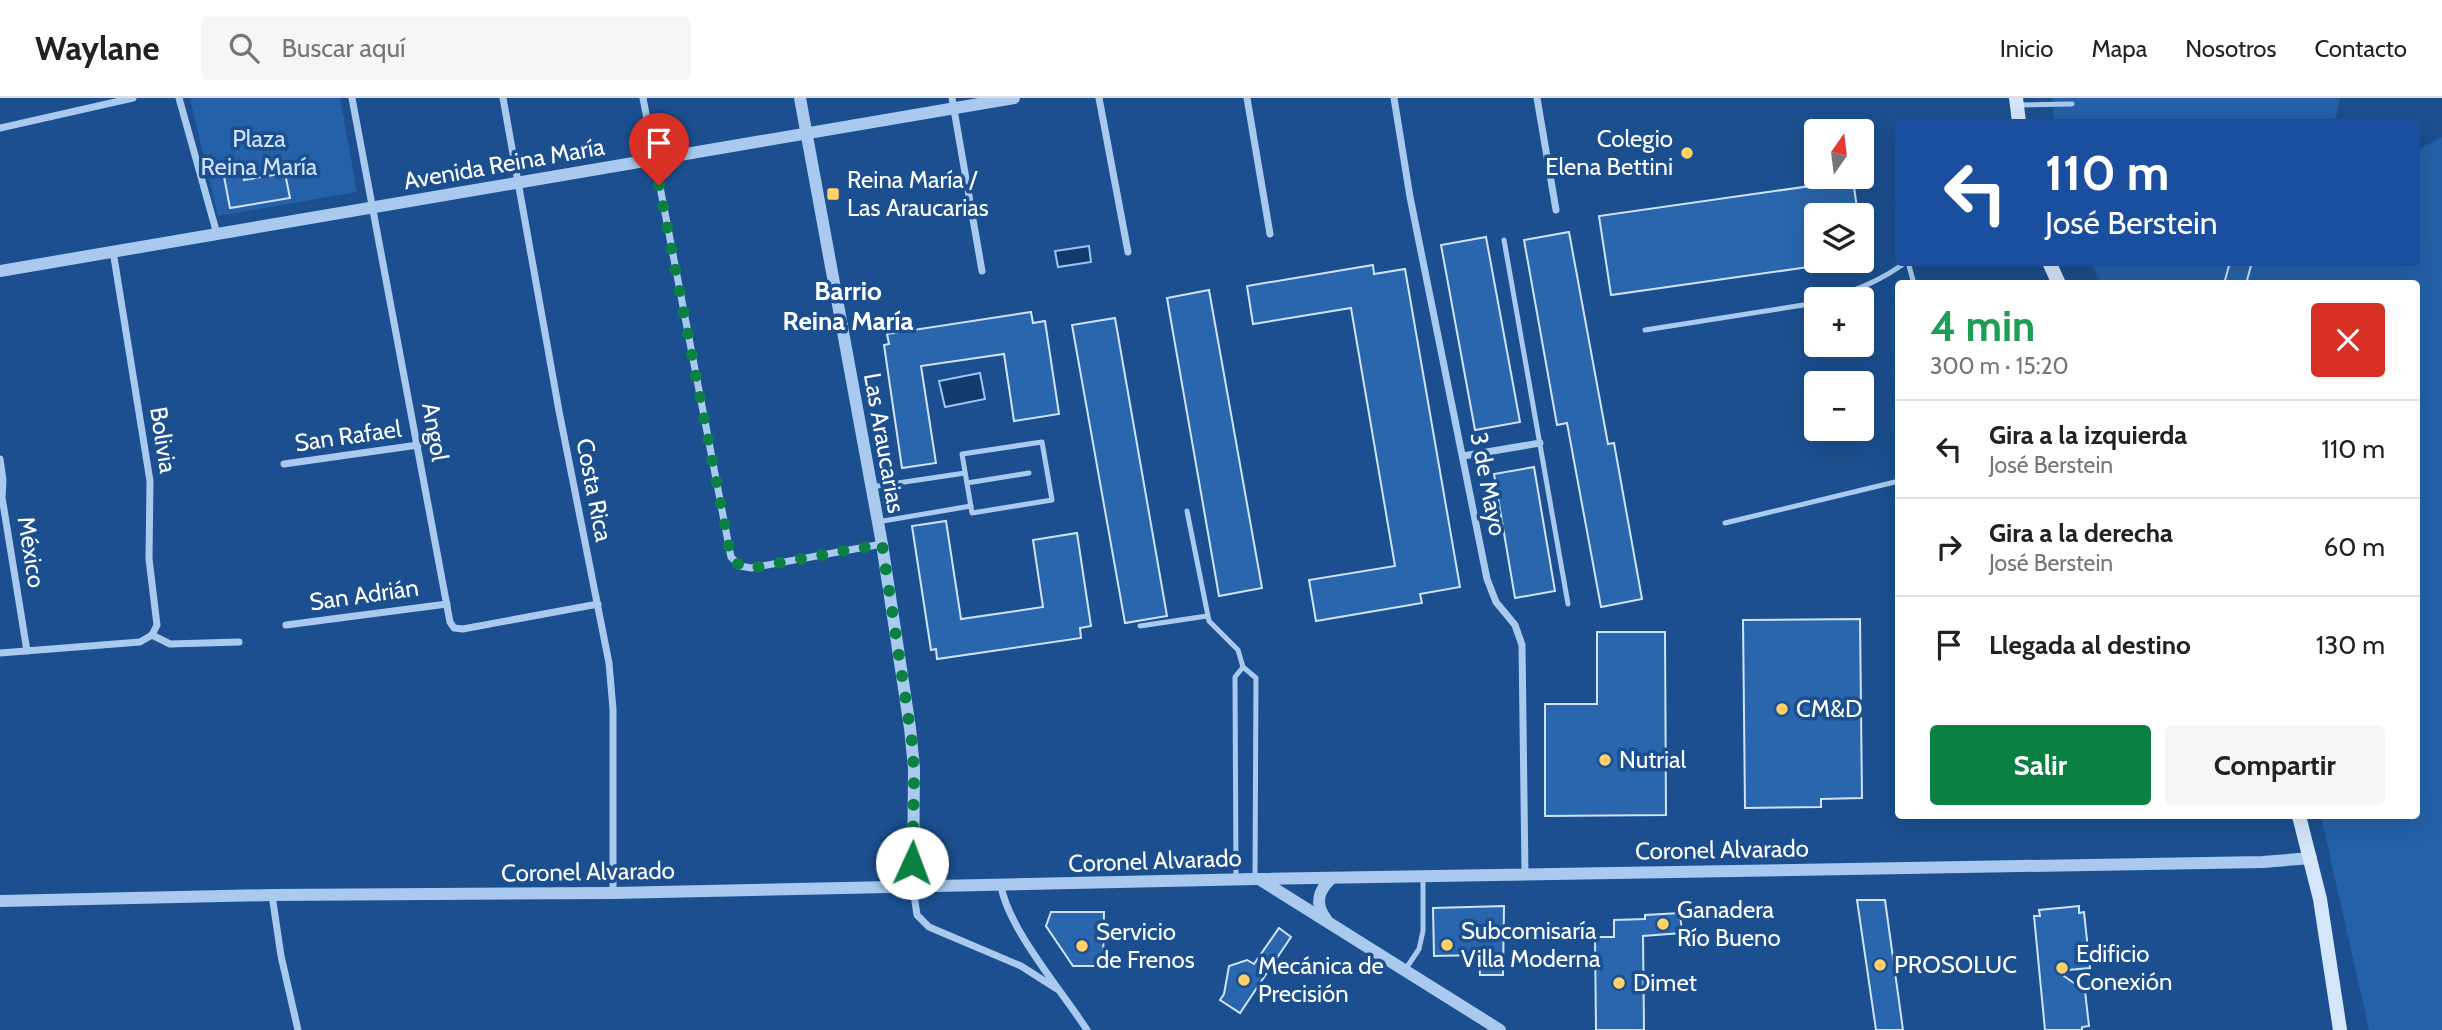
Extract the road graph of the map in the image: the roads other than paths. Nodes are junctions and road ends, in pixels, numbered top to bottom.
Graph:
1 (133, 98) edge
2 (179, 98) edge
3 (352, 98) edge
4 (503, 98) edge
5 (643, 98) edge
6 (800, 98) edge
7 (1014, 98) edge
8 (1099, 98) edge
9 (1247, 98) edge
10 (1394, 98) edge
11 (1537, 98) edge
12 (2017, 102) edge
13 (953, 103) edge
14 (2072, 104) dead end
15 (0, 128) edge
16 (806, 133) junction
17 (654, 159) junction
18 (519, 182) junction
19 (374, 207) junction
20 (1556, 210) dead end
21 (217, 234) junction
22 (1270, 234) dead end
23 (1504, 240) dead end
24 (113, 251) junction
25 (1128, 252) dead end
26 (1901, 266) edge
27 (0, 271) edge
28 (982, 271) dead end
29 (1860, 287) edge
30 (1804, 305) edge
31 (1645, 330) dead end
32 (1540, 443) junction
33 (418, 445) junction
34 (1463, 456) junction
35 (0, 459) edge
36 (284, 464) dead end
37 (965, 473) junction
38 (1029, 473) dead end
39 (1895, 482) edge
40 (967, 483) junction
41 (871, 487) junction
42 (971, 506) junction
43 (1187, 510) dead end
44 (877, 522) junction
45 (1725, 523) dead end
46 (882, 544) junction
47 (447, 604) junction
48 (598, 604) junction
49 (1568, 604) dead end
50 (1207, 616) junction
51 (286, 625) dead end
52 (1140, 626) dead end
53 (152, 635) junction
54 (239, 642) dead end
55 (27, 651) junction
56 (0, 653) edge
57 (1243, 667) junction
58 (2300, 819) edge
59 (2311, 858) junction
60 (1525, 874) junction
61 (1423, 876) junction
62 (1332, 877) junction
63 (1257, 879) junction
64 (1236, 880) junction
65 (1001, 886) junction
66 (913, 888) junction
67 (613, 893) junction
68 (272, 895) junction
69 (0, 901) edge
70 (1328, 921) junction
71 (1405, 970) junction
72 (1057, 989) junction
73 (298, 1030) edge
74 (1087, 1030) edge
75 (1500, 1030) edge
76 (2340, 1030) edge

1 - 15 street
2 - 21 street
3 - 19 street, Angol
4 - 18 street, Costa Rica
5 - 17 street
6 - 16 street, Las Araucarias
7 - 13 street, Avenida Reina María
8 - 25 street
9 - 22 street
10 - 34 street, 3 de Mayo
11 - 20 street
12 - 14 lane
13 - 16 street, Avenida Reina María
13 - 28 street
16 - 17 street, Avenida Reina María
16 - 41 street, Las Araucarias
17 - 18 street, Avenida Reina María
17 - 46 street
18 - 19 street, Avenida Reina María
18 - 48 street, Costa Rica
19 - 21 street, Avenida Reina María
19 - 33 street, Angol
21 - 24 street, Avenida Reina María
23 - 32 lane
24 - 27 street, Avenida Reina María
24 - 53 street, Bolivia
26 - 29 lane
30 - 31 lane
32 - 34 street
32 - 49 lane
33 - 36 street, San Rafael
33 - 47 street, Angol
34 - 60 street, 3 de Mayo
35 - 55 street, México
37 - 40 lane
37 - 41 lane
37 - 42 lane
38 - 40 lane
39 - 45 lane
40 - 42 lane
41 - 44 street, Las Araucarias
42 - 44 lane
43 - 50 lane
44 - 46 street, Las Araucarias
46 - 66 street, Las Araucarias
47 - 48 street, Angol
47 - 51 street, San Adrián
48 - 67 street, Costa Rica
50 - 52 lane
50 - 57 lane
53 - 54 street
53 - 55 street
55 - 56 street
57 - 63 lane
57 - 64 lane
58 - 59 main road
59 - 60 street, Coronel Alvarado
59 - 76 main road
60 - 61 street, Coronel Alvarado
61 - 62 street, Coronel Alvarado
61 - 71 lane
62 - 63 street, Coronel Alvarado
62 - 70 street
63 - 64 street, Coronel Alvarado
63 - 70 street
64 - 65 street, Coronel Alvarado
65 - 66 street, Coronel Alvarado
65 - 72 street
66 - 67 street, Coronel Alvarado
66 - 72 street
67 - 68 street, Coronel Alvarado
68 - 69 street, Coronel Alvarado
68 - 73 street
70 - 71 street
71 - 75 street
72 - 74 street

